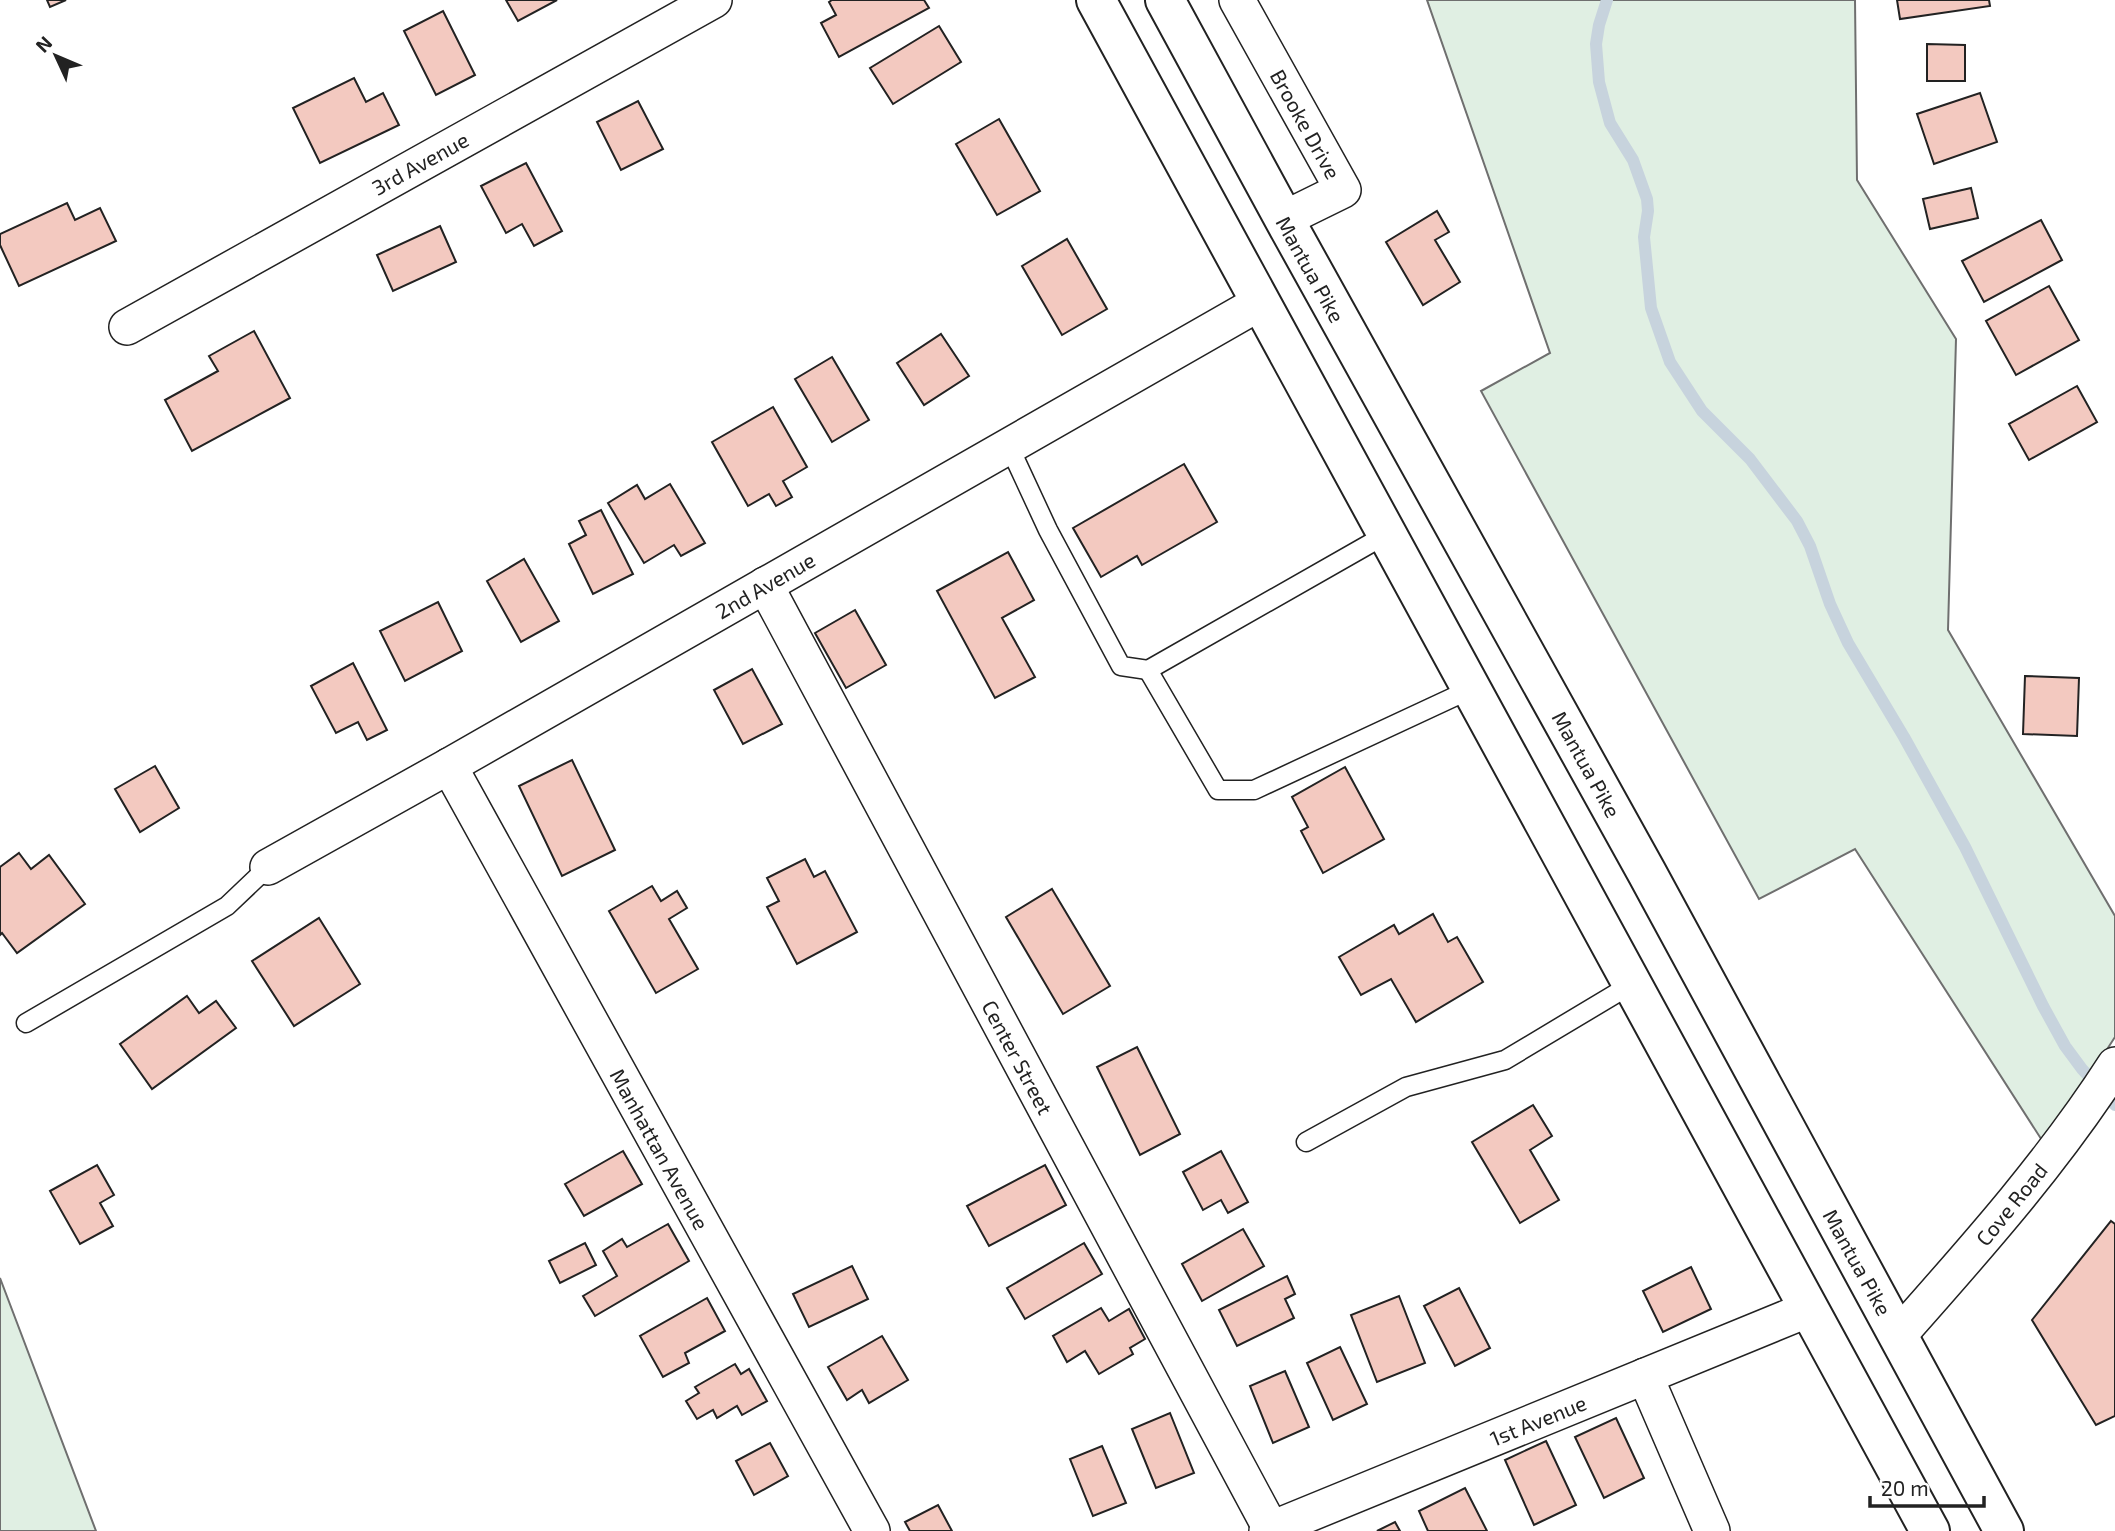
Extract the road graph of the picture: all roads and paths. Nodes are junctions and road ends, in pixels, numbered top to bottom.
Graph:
1 (714, 0) edge
2 (1096, 0) edge
3 (1165, 0) edge
4 (1237, 0) edge
5 (1284, 219) junction
6 (1261, 303) junction
7 (127, 327) dead end
8 (1009, 446) junction
9 (1387, 534) junction
10 (765, 585) junction
11 (1147, 670) junction
12 (1471, 689) junction
13 (449, 766) junction
14 (268, 867) joint
15 (1632, 984) junction
16 (26, 1023) dead end
17 (2115, 1065) edge
18 (1306, 1142) dead end
19 (1809, 1309) junction
20 (1898, 1336) junction
21 (1645, 1376) junction
22 (1269, 1530) edge
23 (872, 1531) edge
24 (1712, 1531) edge
25 (1930, 1531) edge
26 (2004, 1531) edge

1 - 7 street, 3rd Avenue
2 - 6 main road
3 - 5 main road, Mantua Pike
4 - 5 street, Brooke Drive
5 - 20 main road, Mantua Pike
6 - 8 street, 2nd Avenue
6 - 9 main road
8 - 10 street, 2nd Avenue
8 - 11 lane
9 - 11 lane
9 - 12 main road
10 - 13 street, 2nd Avenue
10 - 22 street, Center Street
11 - 12 lane
12 - 15 main road
13 - 14 street, 2nd Avenue
13 - 23 street, Manhattan Avenue
14 - 16 lane
15 - 18 lane
15 - 19 main road
17 - 20 street, Cove Road
19 - 21 street, 1st Avenue
19 - 25 main road
20 - 26 main road, Mantua Pike
21 - 22 street, 1st Avenue
21 - 24 street

